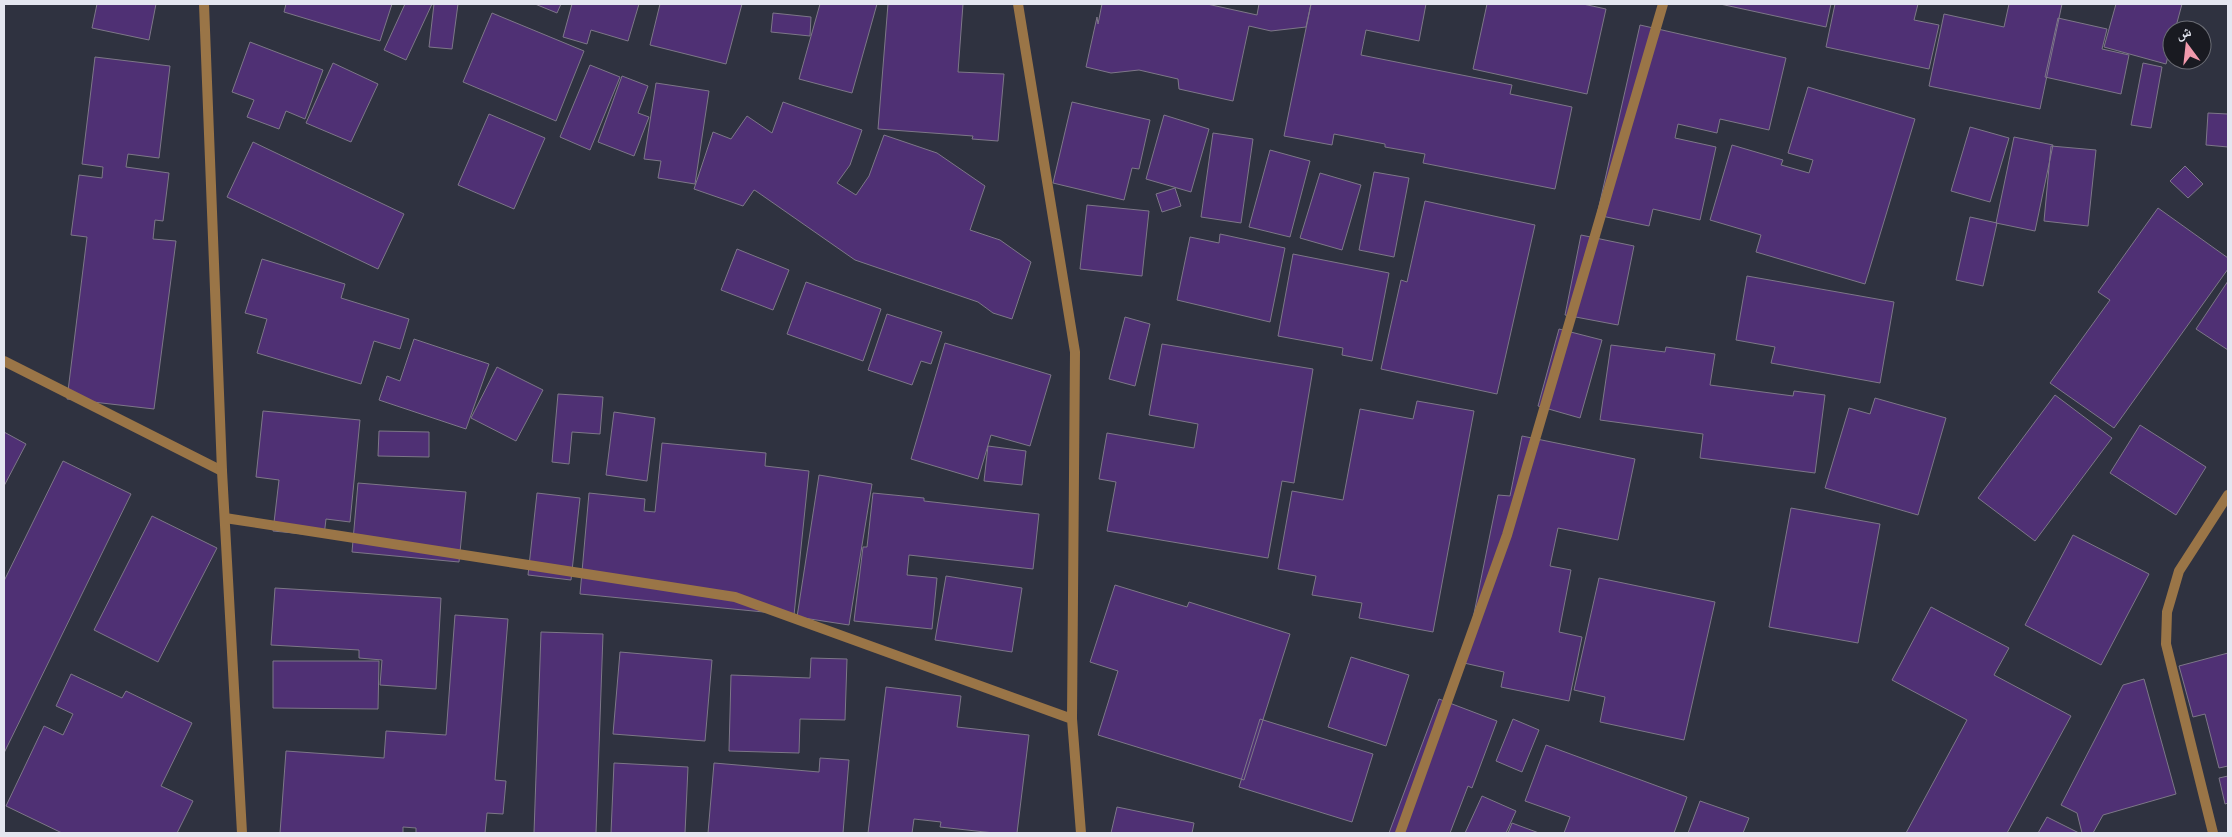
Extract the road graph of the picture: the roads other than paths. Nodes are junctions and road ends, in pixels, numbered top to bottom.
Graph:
1 (204, 4) edge
2 (1018, 4) edge
3 (1663, 4) edge
4 (4, 361) edge
5 (222, 471) junction
6 (2228, 495) edge
7 (225, 518) junction
8 (1072, 719) junction
9 (242, 833) edge
10 (1081, 833) edge
11 (1400, 833) edge
12 (2213, 833) edge

1 - 5 street
2 - 8 street
3 - 11 street
4 - 5 street
5 - 7 street
6 - 12 street
7 - 8 street
7 - 9 street
8 - 10 street

